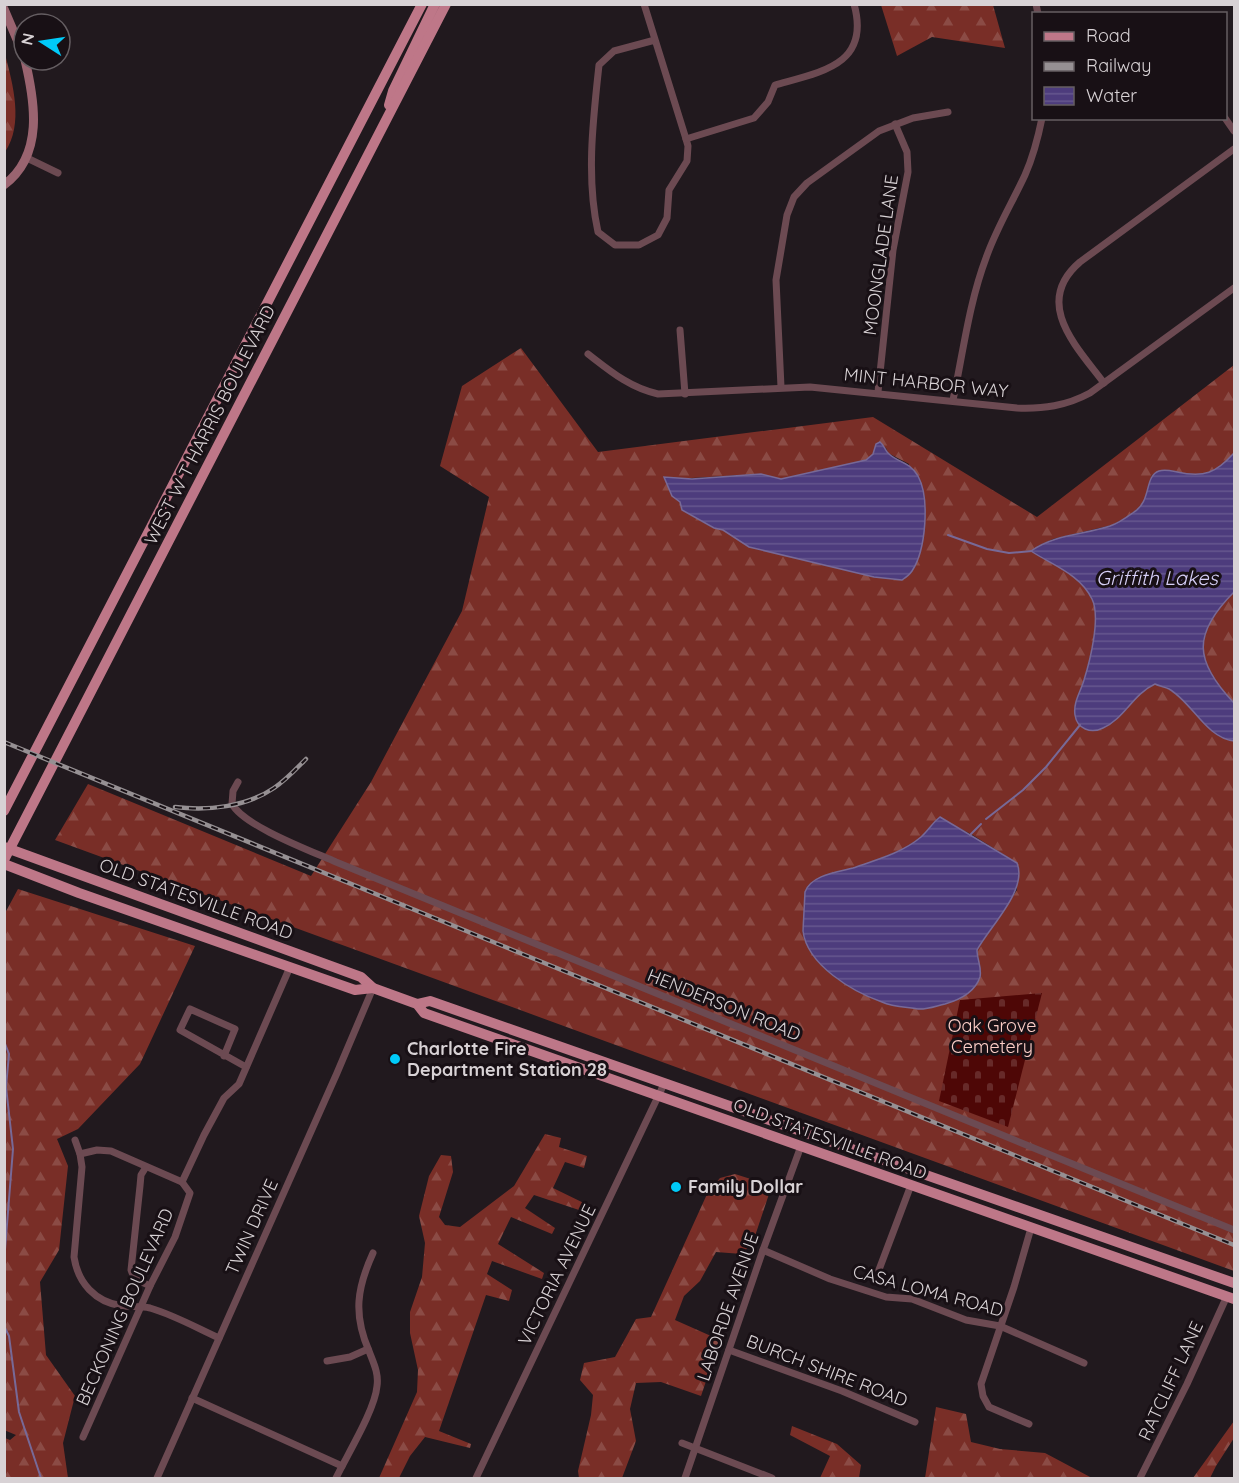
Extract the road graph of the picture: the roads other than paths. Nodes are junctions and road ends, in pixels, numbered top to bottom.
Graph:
1 (422, 4) edge
2 (435, 4) edge
3 (446, 4) edge
4 (644, 4) edge
5 (854, 4) edge
6 (4, 9) edge
7 (12, 28) edge
8 (655, 40) junction
9 (28, 72) edge
10 (948, 112) dead end
11 (1042, 120) edge
12 (895, 124) junction
13 (380, 134) junction
14 (686, 139) junction
15 (1234, 149) edge
16 (27, 158) junction
17 (58, 173) dead end
18 (4, 185) edge
19 (1234, 288) edge
20 (680, 330) dead end
21 (588, 354) dead end
22 (1104, 383) junction
23 (781, 387) junction
24 (878, 392) junction
25 (685, 394) junction
26 (953, 400) junction
27 (238, 782) dead end
28 (4, 811) edge
29 (7, 848) edge
30 (4, 862) edge
31 (290, 967) junction
32 (373, 988) junction
33 (417, 1004) junction
34 (224, 1056) junction
35 (246, 1067) junction
36 (664, 1084) junction
37 (659, 1095) junction
38 (75, 1140) dead end
39 (801, 1146) junction
40 (80, 1154) junction
41 (146, 1167) junction
42 (183, 1182) junction
43 (911, 1185) junction
44 (1031, 1228) junction
45 (1234, 1230) edge
46 (763, 1250) junction
47 (373, 1253) dead end
48 (877, 1275) dead end
49 (1234, 1283) edge
50 (150, 1286) junction
51 (1231, 1297) edge
52 (141, 1307) junction
53 (1000, 1326) junction
54 (219, 1338) junction
55 (368, 1349) junction
56 (729, 1350) junction
57 (327, 1361) dead end
58 (1084, 1363) dead end
59 (192, 1398) junction
60 (915, 1422) dead end
61 (1029, 1424) dead end
62 (83, 1437) dead end
63 (682, 1443) dead end
64 (696, 1448) junction
65 (342, 1467) junction
66 (157, 1479) edge
67 (336, 1479) edge
68 (476, 1479) edge
69 (685, 1479) edge
70 (772, 1479) edge
71 (1140, 1479) edge

1 - 28 main road, WEST W T HARRIS BOULEVARD
2 - 13 main road
3 - 13 main road, WEST W T HARRIS BOULEVARD
4 - 8 street
5 - 14 street
6 - 7 main road
8 - 14 street
8 - 14 street
9 - 16 main road
10 - 12 street
11 - 26 street
12 - 23 street
12 - 24 street, MOONGLADE LANE
13 - 29 main road, WEST W T HARRIS BOULEVARD
15 - 22 street
16 - 17 street
16 - 18 main road
19 - 22 street, MINT HARBOR WAY
20 - 25 street
21 - 25 street, MINT HARBOR WAY
22 - 26 street, MINT HARBOR WAY
23 - 24 street, MINT HARBOR WAY
23 - 25 street, MINT HARBOR WAY
24 - 26 street, MINT HARBOR WAY
27 - 45 street, HENDERSON ROAD
29 - 30 main road, WEST W T HARRIS BOULEVARD
29 - 32 main road, OLD STATESVILLE ROAD
30 - 31 main road, OLD STATESVILLE ROAD
31 - 32 main road, OLD STATESVILLE ROAD
31 - 35 street, BECKONING BOULEVARD
32 - 33 main road, OLD STATESVILLE ROAD
32 - 54 street, TWIN DRIVE
33 - 36 main road, OLD STATESVILLE ROAD
33 - 37 main road, OLD STATESVILLE ROAD
34 - 34 street
34 - 35 street
35 - 42 street, BECKONING BOULEVARD
36 - 37 street, VICTORIA AVENUE
36 - 49 main road, OLD STATESVILLE ROAD
37 - 39 main road, OLD STATESVILLE ROAD
37 - 68 street, VICTORIA AVENUE
38 - 40 street
39 - 43 main road, OLD STATESVILLE ROAD
39 - 46 street, LABORDE AVENUE
40 - 41 street
40 - 52 street
41 - 42 street
41 - 50 street
42 - 50 street, BECKONING BOULEVARD
43 - 44 main road, OLD STATESVILLE ROAD
43 - 48 street
44 - 51 main road, OLD STATESVILLE ROAD
44 - 53 street
46 - 53 street, CASA LOMA ROAD
46 - 56 street, LABORDE AVENUE
47 - 55 street
50 - 52 street, BECKONING BOULEVARD
51 - 71 street, RATCLIFF LANE
52 - 54 street
52 - 62 street, BECKONING BOULEVARD
53 - 58 street, CASA LOMA ROAD
53 - 61 street
54 - 59 street, TWIN DRIVE
55 - 57 street
55 - 65 street
56 - 60 street, BURCH SHIRE ROAD
56 - 64 street, LABORDE AVENUE
59 - 65 street
59 - 66 street, TWIN DRIVE
63 - 64 street
64 - 69 street, LABORDE AVENUE
64 - 70 street
65 - 67 street

